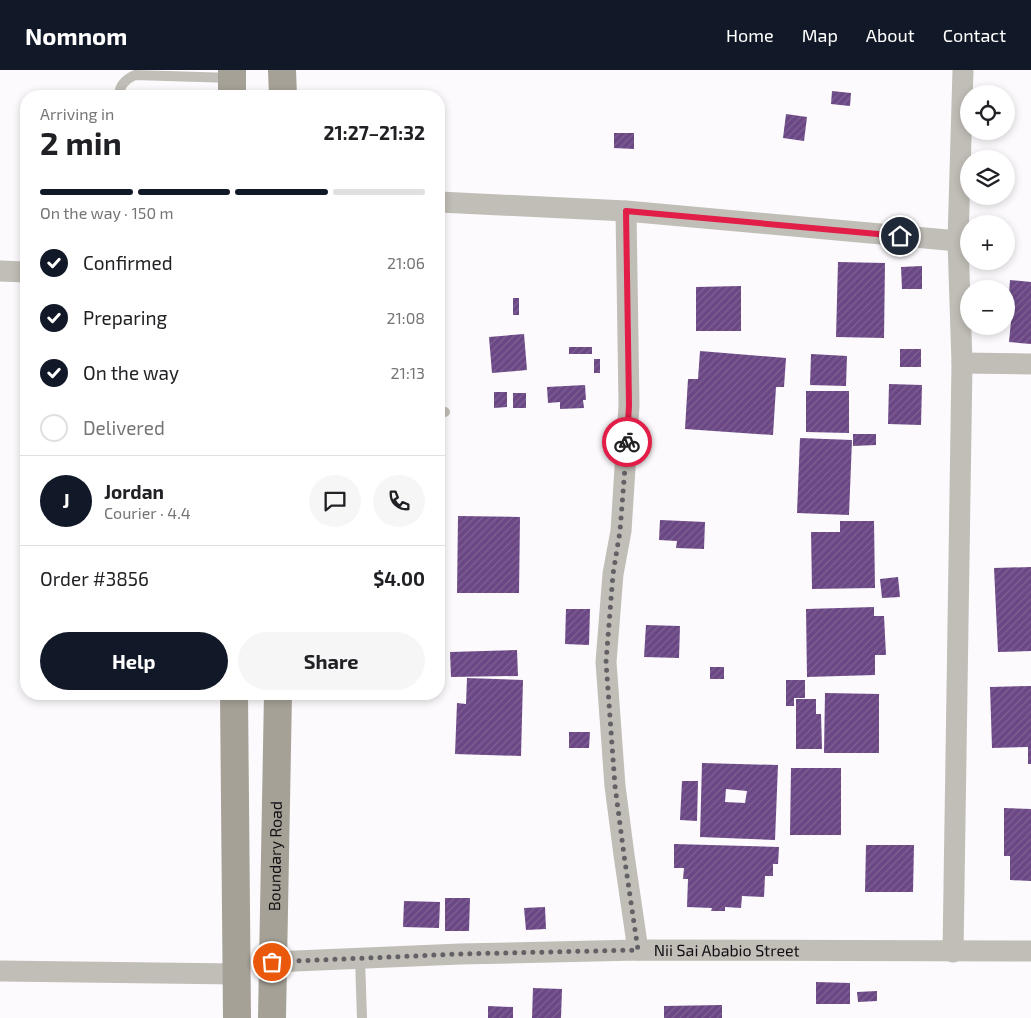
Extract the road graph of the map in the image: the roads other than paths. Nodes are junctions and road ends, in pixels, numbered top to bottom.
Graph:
1 (282, 70) edge
2 (963, 70) edge
3 (232, 81) edge
4 (119, 90) edge
5 (283, 90) edge
6 (445, 202) edge
7 (626, 211) junction
8 (958, 241) junction
9 (0, 271) edge
10 (20, 272) edge
11 (962, 363) junction
12 (1031, 364) edge
13 (234, 700) edge
14 (278, 700) edge
15 (638, 950) junction
16 (1031, 951) edge
17 (953, 952) junction
18 (360, 959) junction
19 (272, 962) junction
20 (0, 971) edge
21 (237, 974) junction
22 (237, 1018) edge
23 (272, 1018) edge
24 (362, 1018) edge

1 - 5 main road
2 - 8 street
3 - 4 lane
6 - 7 street
7 - 8 street
7 - 15 street
8 - 11 street
9 - 10 street
11 - 12 street
11 - 17 street
13 - 21 main road
14 - 19 main road, Boundary Road
15 - 17 street, Nii Sai Ababio Street
15 - 18 street, Nii Sai Ababio Street
16 - 17 street, Nii Sai Ababio Street
18 - 19 street, Nii Sai Ababio Street
18 - 24 lane
19 - 23 main road, Boundary Road
20 - 21 street
21 - 22 main road

